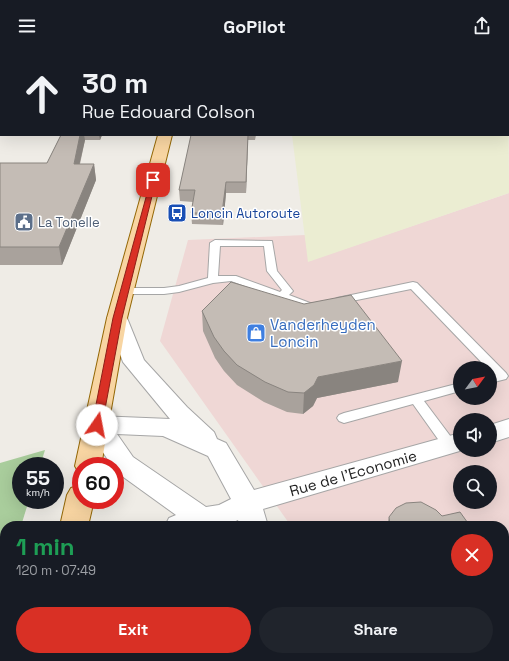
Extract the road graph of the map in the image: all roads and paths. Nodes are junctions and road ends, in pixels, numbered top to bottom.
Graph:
1 (164, 136) edge
2 (213, 280) junction
3 (125, 291) junction
4 (280, 296) junction
5 (116, 328) junction
6 (487, 361) edge
7 (497, 371) edge
8 (497, 377) edge
9 (453, 389) edge
10 (416, 399) junction
11 (344, 418) dead end
12 (97, 425) junction
13 (509, 428) edge
14 (497, 432) edge
15 (453, 442) edge
16 (453, 445) edge
17 (217, 450) junction
18 (90, 457) edge
19 (78, 509) edge
20 (250, 514) edge
21 (75, 521) edge
22 (194, 521) edge
23 (207, 521) edge

1 - 3 main road
2 - 3 lane
2 - 4 lane
2 - 4 lane
3 - 5 main road
4 - 6 lane
5 - 12 main road
5 - 17 street
7 - 8 lane
9 - 10 lane
10 - 11 lane
10 - 15 lane
12 - 17 street
12 - 18 main road
12 - 22 street
13 - 14 street
16 - 20 street, Rue de l'Economie
17 - 20 street
19 - 21 main road
20 - 23 street, Rue de l'Economie

